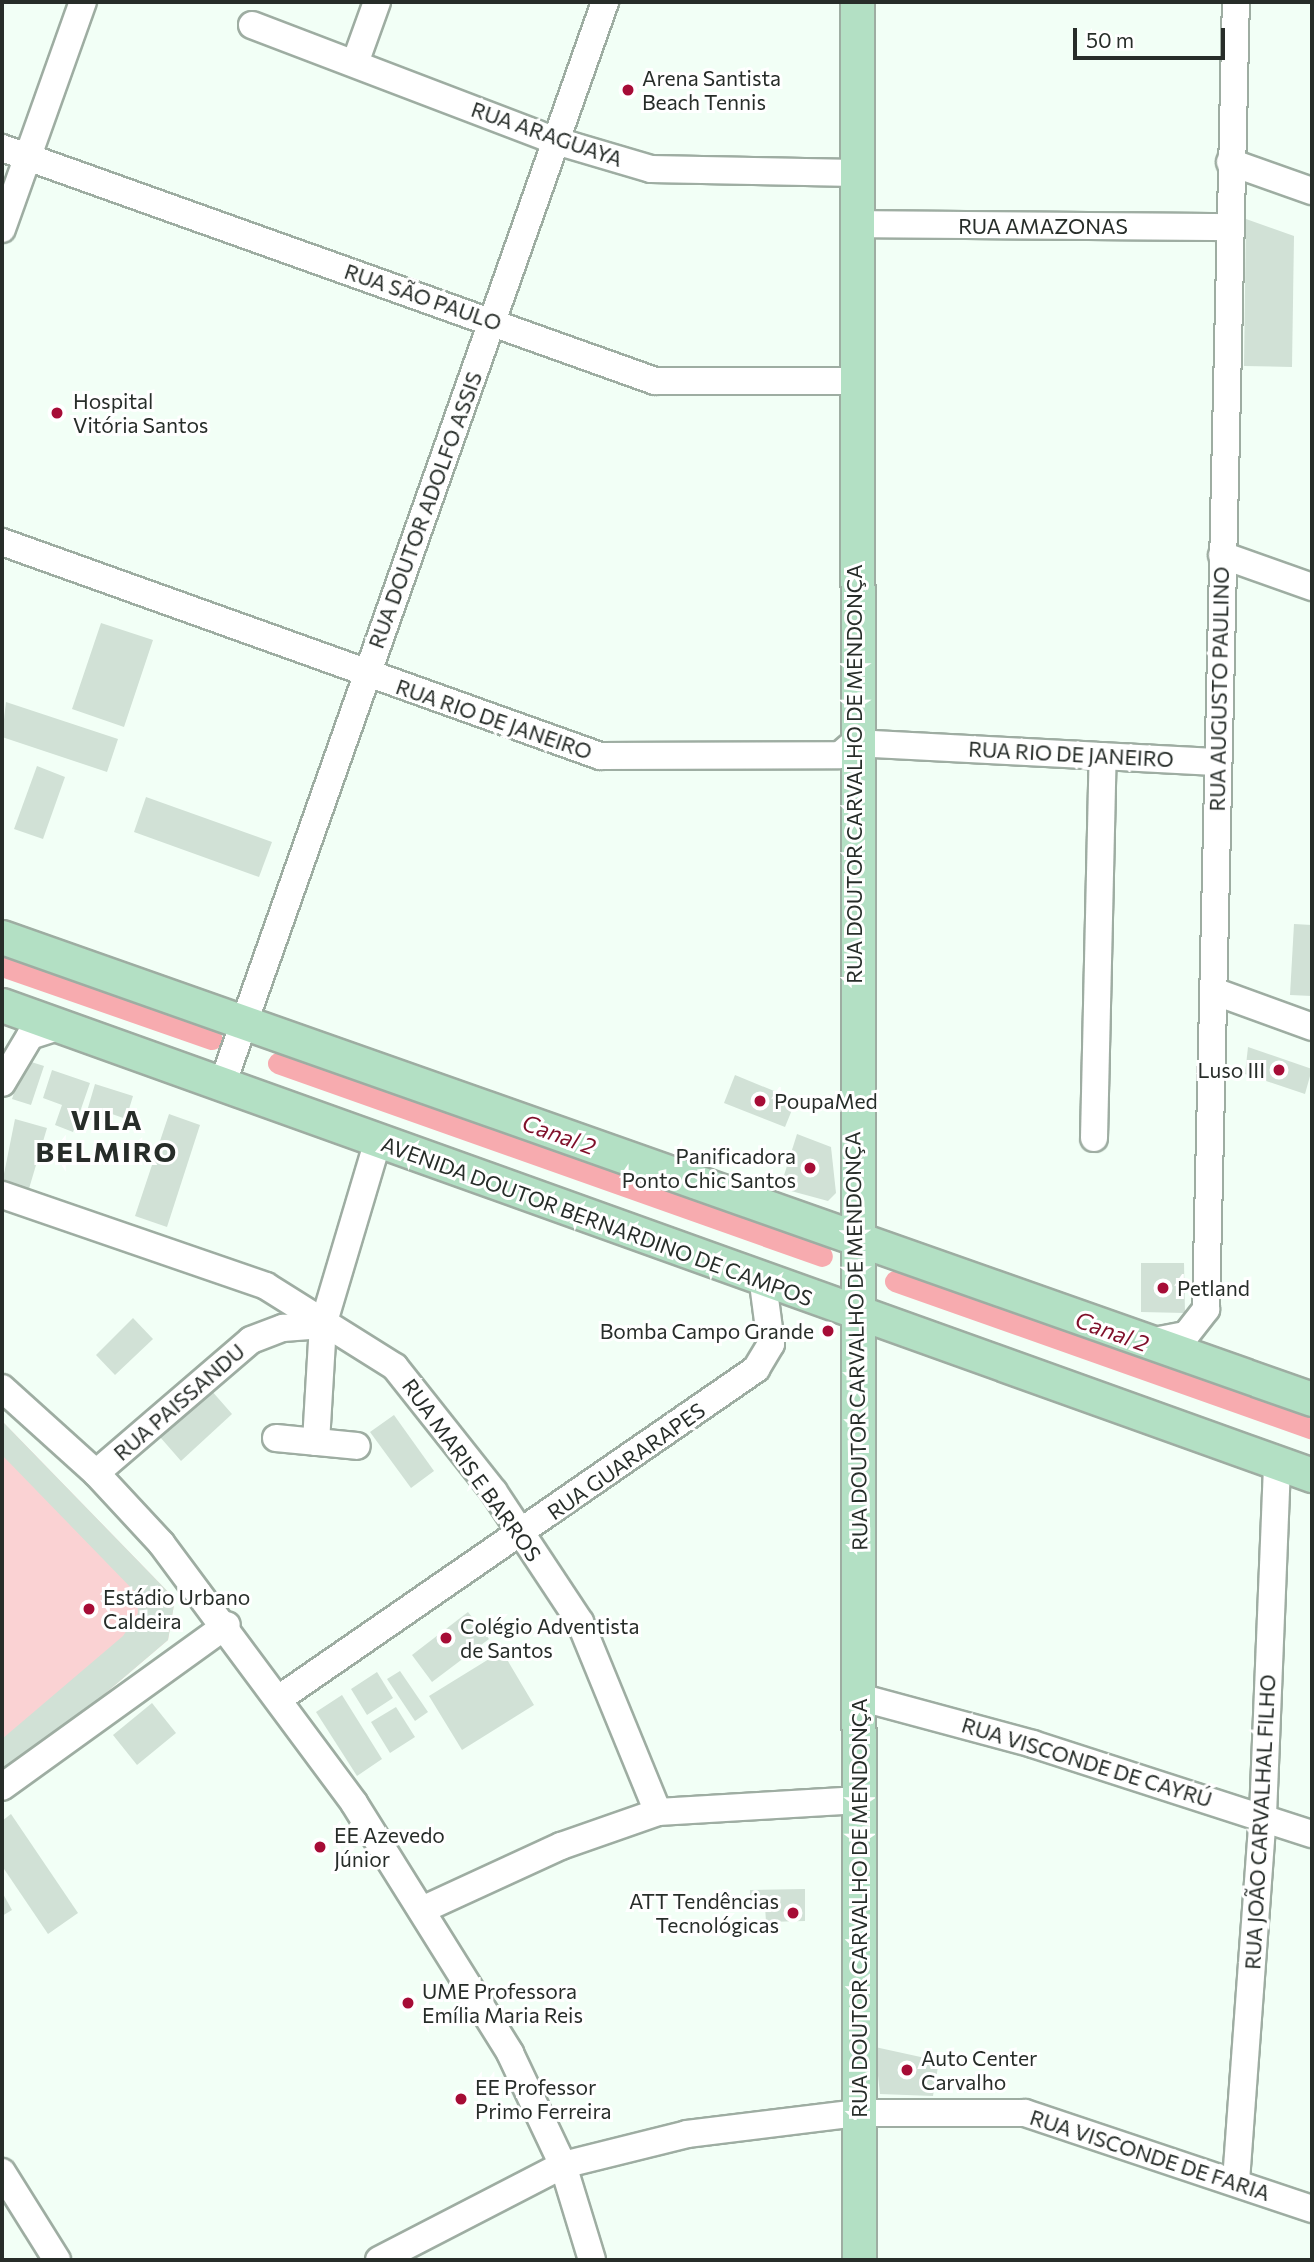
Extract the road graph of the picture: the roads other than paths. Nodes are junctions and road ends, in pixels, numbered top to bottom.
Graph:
1 (83, 2) edge
2 (376, 2) edge
3 (605, 2) edge
4 (857, 2) edge
5 (1236, 2) edge
6 (252, 25) dead end
7 (355, 63) junction
8 (556, 141) junction
9 (2, 148) edge
10 (27, 158) junction
11 (1230, 162) junction
12 (856, 173) junction
13 (1312, 191) edge
14 (856, 225) junction
15 (1229, 227) junction
16 (2, 229) edge
17 (494, 321) junction
18 (855, 381) junction
19 (2, 542) edge
20 (1222, 555) junction
21 (1312, 587) edge
22 (366, 675) junction
23 (854, 743) junction
24 (1103, 757) junction
25 (1216, 762) junction
26 (2, 937) edge
27 (1216, 992) junction
28 (2, 1005) edge
29 (246, 1019) junction
30 (61, 1026) junction
31 (1312, 1027) edge
32 (2, 1083) edge
33 (222, 1085) junction
34 (1094, 1138) dead end
35 (378, 1141) junction
36 (2, 1195) edge
37 (853, 1239) junction
38 (763, 1283) junction
39 (855, 1314) junction
40 (323, 1325) junction
41 (1154, 1341) junction
42 (2, 1388) edge
43 (1312, 1399) edge
44 (276, 1438) dead end
45 (316, 1442) junction
46 (357, 1446) dead end
47 (1277, 1463) junction
48 (96, 1473) junction
49 (1312, 1475) edge
50 (520, 1534) junction
51 (227, 1625) junction
52 (859, 1697) junction
53 (281, 1698) junction
54 (2, 1787) edge
55 (860, 1800) junction
56 (658, 1812) junction
57 (1263, 1815) junction
58 (1312, 1834) edge
59 (424, 1909) junction
60 (859, 2113) junction
61 (563, 2165) junction
62 (2, 2172) edge
63 (1236, 2181) junction
64 (1312, 2208) edge
65 (57, 2260) edge
66 (379, 2260) edge
67 (592, 2260) edge
68 (859, 2260) edge

1 - 10 street
2 - 7 street
3 - 8 street, RUA DOUTOR ADOLFO ASSIS
4 - 12 main road, RUA DOUTOR CARVALHO DE MENDONÇA
5 - 11 street, RUA AUGUSTO PAULINO
6 - 7 street, RUA ARAGUAYA
7 - 8 street, RUA ARAGUAYA
8 - 12 street, RUA ARAGUAYA
8 - 17 street, RUA DOUTOR ADOLFO ASSIS
9 - 10 street, RUA SÃO PAULO
10 - 16 street
10 - 17 street, RUA SÃO PAULO
11 - 13 street
11 - 15 street, RUA AUGUSTO PAULINO
12 - 14 main road, RUA DOUTOR CARVALHO DE MENDONÇA
14 - 15 street, RUA AMAZONAS
14 - 18 main road, RUA DOUTOR CARVALHO DE MENDONÇA
15 - 20 street, RUA AUGUSTO PAULINO
17 - 18 street, RUA SÃO PAULO
17 - 22 street, RUA DOUTOR ADOLFO ASSIS
18 - 23 main road, RUA DOUTOR CARVALHO DE MENDONÇA
19 - 22 street, RUA RIO DE JANEIRO
20 - 21 street
20 - 25 street, RUA AUGUSTO PAULINO
22 - 23 street, RUA RIO DE JANEIRO
22 - 29 street, RUA DOUTOR ADOLFO ASSIS
23 - 24 street, RUA RIO DE JANEIRO
23 - 37 main road, RUA DOUTOR CARVALHO DE MENDONÇA
24 - 25 street, RUA RIO DE JANEIRO
24 - 34 street
25 - 27 street, RUA AUGUSTO PAULINO
26 - 29 main road
27 - 31 street
27 - 41 street, RUA AUGUSTO PAULINO
28 - 30 main road, AVENIDA DOUTOR BERNARDINO DE CAMPOS
29 - 33 street, RUA DOUTOR ADOLFO ASSIS
29 - 37 main road
30 - 32 street
30 - 33 main road, AVENIDA DOUTOR BERNARDINO DE CAMPOS
33 - 35 main road, AVENIDA DOUTOR BERNARDINO DE CAMPOS
35 - 38 main road, AVENIDA DOUTOR BERNARDINO DE CAMPOS
35 - 40 street
36 - 40 street, RUA MARIS E BARROS
37 - 39 main road, RUA DOUTOR CARVALHO DE MENDONÇA
37 - 41 main road
38 - 39 main road, AVENIDA DOUTOR BERNARDINO DE CAMPOS
38 - 50 street, RUA GUARARAPES
39 - 47 main road, AVENIDA DOUTOR BERNARDINO DE CAMPOS
39 - 52 main road, RUA DOUTOR CARVALHO DE MENDONÇA
40 - 45 street
40 - 48 street, RUA PAISSANDU
40 - 50 street, RUA MARIS E BARROS
41 - 43 main road
42 - 48 street
44 - 45 street
45 - 46 street
47 - 49 main road, AVENIDA DOUTOR BERNARDINO DE CAMPOS
47 - 57 street, RUA JOÃO CARVALHAL FILHO
48 - 51 street
50 - 53 street, RUA GUARARAPES
50 - 56 street, RUA MARIS E BARROS
51 - 53 street
51 - 54 street
52 - 55 main road, RUA DOUTOR CARVALHO DE MENDONÇA
52 - 57 street, RUA VISCONDE DE CAYRÚ
53 - 59 street
55 - 56 street
55 - 60 main road, RUA DOUTOR CARVALHO DE MENDONÇA
56 - 59 street
57 - 58 street, RUA VISCONDE DE CAYRÚ
57 - 63 street, RUA JOÃO CARVALHAL FILHO
59 - 61 street
60 - 61 street, RUA VISCONDE DE FARIA
60 - 63 street, RUA VISCONDE DE FARIA
60 - 68 main road, RUA DOUTOR CARVALHO DE MENDONÇA
61 - 66 street, RUA VISCONDE DE FARIA
61 - 67 street
62 - 65 street
63 - 64 street, RUA VISCONDE DE FARIA

